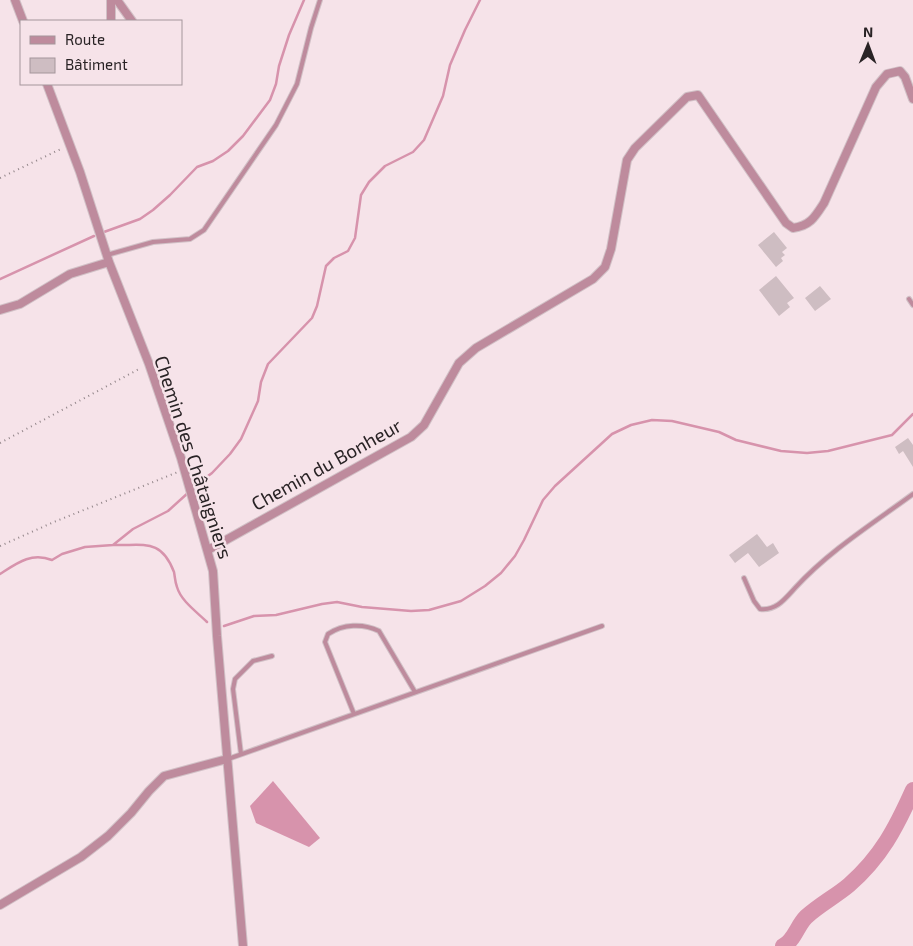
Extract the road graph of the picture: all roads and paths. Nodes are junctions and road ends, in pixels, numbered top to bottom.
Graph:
1 (15, 0) edge
2 (111, 0) edge
3 (117, 0) edge
4 (320, 0) edge
5 (23, 20) edge
6 (110, 20) edge
7 (131, 20) edge
8 (47, 85) edge
9 (913, 99) edge
10 (70, 145) junction
11 (0, 178) edge
12 (108, 259) junction
13 (909, 300) dead end
14 (913, 305) edge
15 (0, 310) edge
16 (148, 364) junction
17 (0, 443) edge
18 (184, 470) junction
19 (913, 494) edge
20 (0, 546) edge
21 (208, 550) junction
22 (744, 578) dead end
23 (602, 626) dead end
24 (272, 656) dead end
25 (415, 692) junction
26 (354, 714) junction
27 (241, 754) junction
28 (227, 759) junction
29 (0, 905) edge
30 (243, 946) edge

1 - 5 street
2 - 6 street
3 - 7 street
4 - 12 lane
8 - 10 street, Chemin des Châtaigniers
9 - 21 street, Chemin du Bonheur
10 - 11 path
10 - 12 street, Chemin des Châtaigniers
12 - 15 street
12 - 16 street, Chemin des Châtaigniers
13 - 14 lane
16 - 17 path
16 - 18 street, Chemin des Châtaigniers
18 - 20 path
18 - 21 street, Chemin des Châtaigniers
19 - 22 lane
21 - 28 street, Chemin des Châtaigniers
23 - 25 lane
24 - 27 lane
25 - 26 lane
25 - 26 lane
26 - 27 lane
27 - 28 lane
28 - 29 street
28 - 30 street, Chemin des Châtaigniers

